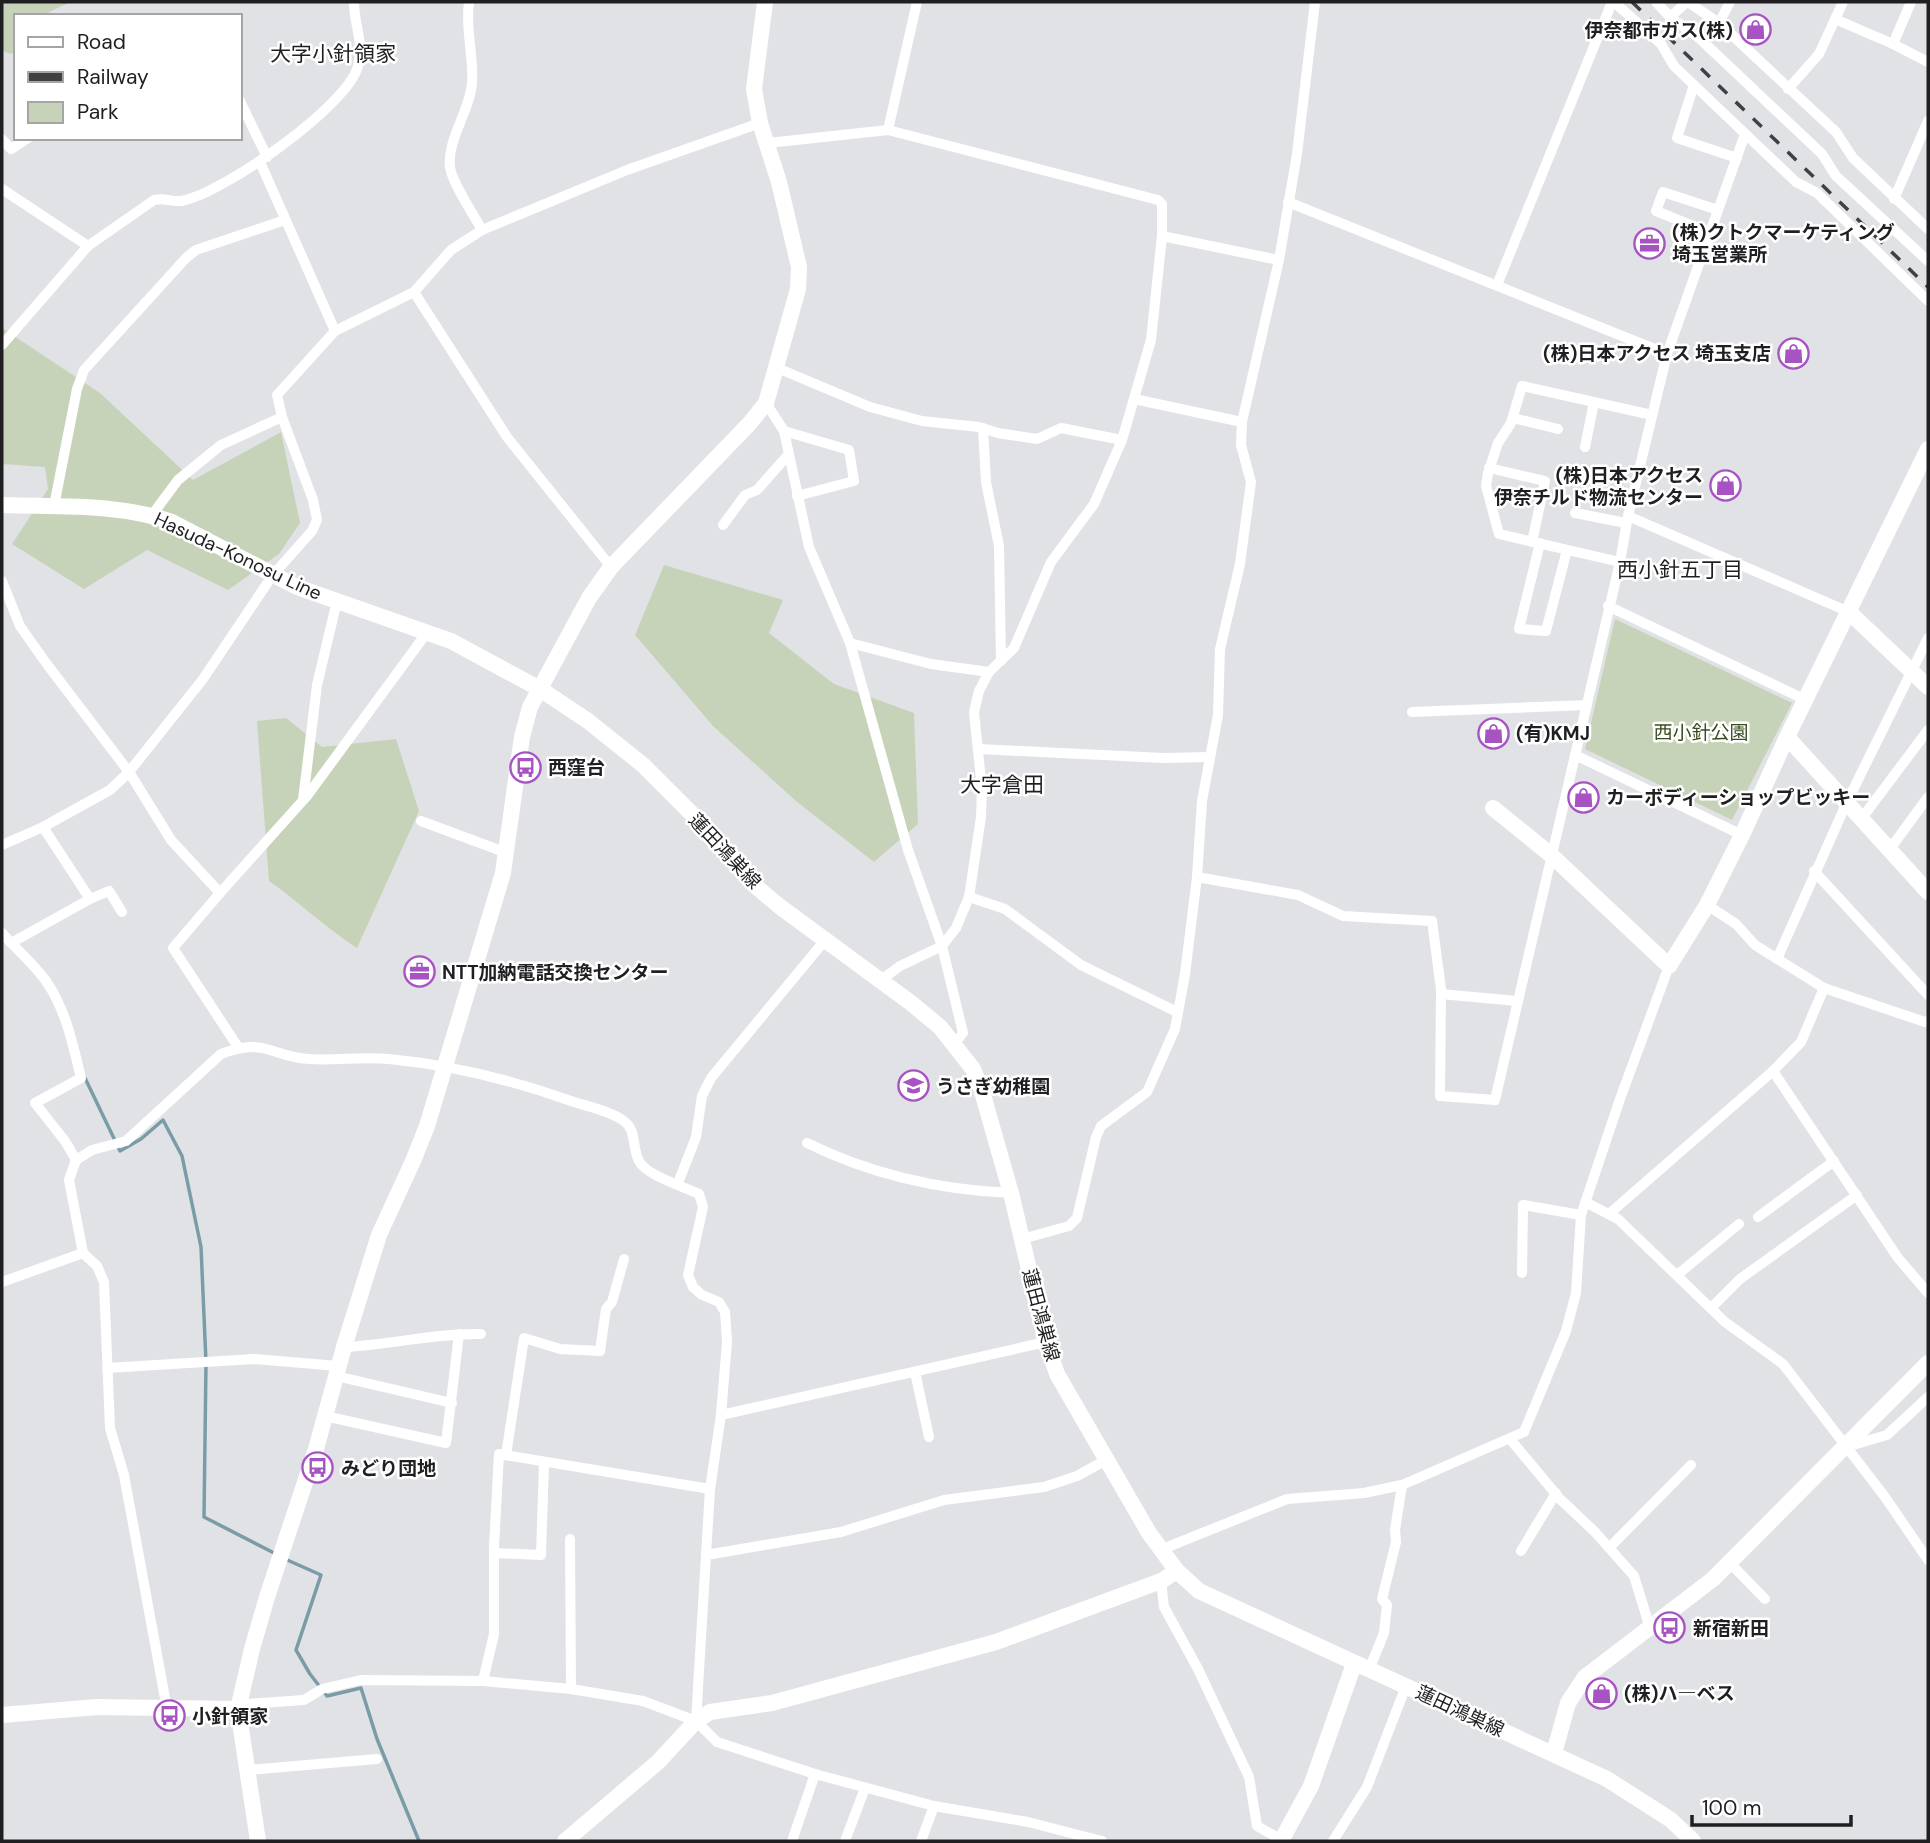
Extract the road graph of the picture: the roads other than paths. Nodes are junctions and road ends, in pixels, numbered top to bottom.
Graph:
1 (354, 2) edge
2 (469, 2) edge
3 (765, 2) edge
4 (917, 2) edge
5 (1315, 2) edge
6 (1613, 2) edge
7 (1656, 2) edge
8 (1687, 2) edge
9 (1730, 2) edge
10 (1843, 2) edge
11 (1911, 2) edge
12 (1670, 17) junction
13 (1835, 19) junction
14 (1719, 23) junction
15 (1893, 44) junction
16 (1928, 62) edge
17 (1694, 85) junction
18 (1788, 89) junction
19 (242, 107) edge
20 (1928, 121) edge
21 (760, 123) junction
22 (888, 130) junction
23 (1745, 134) junction
24 (2, 139) edge
25 (25, 140) edge
26 (768, 143) junction
27 (6, 151) edge
28 (1737, 158) junction
29 (263, 159) junction
30 (2, 190) edge
31 (1894, 199) junction
32 (1288, 202) junction
33 (1718, 210) junction
34 (285, 220) junction
35 (1928, 229) edge
36 (482, 230) junction
37 (1710, 233) junction
38 (1163, 236) junction
39 (88, 246) junction
40 (1279, 260) junction
41 (1928, 261) edge
42 (1497, 285) junction
43 (414, 292) junction
44 (1928, 301) edge
45 (335, 331) junction
46 (2, 345) edge
47 (1667, 354) junction
48 (775, 366) junction
49 (1134, 400) junction
50 (1594, 402) junction
51 (766, 403) junction
52 (1652, 415) junction
53 (282, 417) junction
54 (1513, 418) junction
55 (1242, 422) junction
56 (983, 428) junction
57 (1558, 429) dead end
58 (783, 431) junction
59 (1122, 440) junction
60 (1585, 447) dead end
61 (1928, 449) edge
62 (788, 455) junction
63 (1489, 468) junction
64 (797, 496) junction
65 (2, 505) edge
66 (54, 506) junction
67 (1575, 513) dead end
68 (152, 515) junction
69 (1627, 519) junction
70 (723, 525) dead end
71 (1536, 542) junction
72 (1567, 550) junction
73 (1620, 562) junction
74 (611, 567) junction
75 (272, 576) junction
76 (2, 581) edge
77 (337, 601) junction
78 (1608, 606) junction
79 (1849, 612) junction
80 (428, 631) junction
81 (1928, 638) edge
82 (850, 643) junction
83 (1001, 661) junction
84 (989, 672) junction
85 (1913, 672) junction
86 (1928, 687) edge
87 (540, 689) junction
88 (1806, 700) junction
89 (1587, 705) junction
90 (1412, 712) dead end
91 (1928, 730) edge
92 (1787, 737) junction
93 (979, 749) junction
94 (1575, 755) junction
95 (1209, 757) junction
96 (129, 772) junction
97 (1928, 797) edge
98 (303, 800) junction
99 (1847, 802) junction
100 (1493, 808) dead end
101 (1862, 818) junction
102 (421, 821) dead end
103 (43, 827) junction
104 (1742, 835) junction
105 (2, 845) edge
106 (1890, 849) junction
107 (507, 853) junction
108 (1551, 855) junction
109 (1814, 871) junction
110 (1197, 877) junction
111 (1927, 886) edge
112 (220, 893) junction
113 (969, 897) junction
114 (90, 899) junction
115 (1707, 905) junction
116 (122, 912) dead end
117 (2, 933) edge
118 (826, 939) junction
119 (11, 943) junction
120 (942, 946) junction
121 (1777, 958) junction
122 (1669, 966) junction
123 (881, 980) junction
124 (1824, 988) junction
125 (1441, 995) junction
126 (1928, 995) edge
127 (1517, 1001) junction
128 (1177, 1012) junction
129 (1928, 1021) edge
130 (955, 1043) junction
131 (238, 1048) junction
132 (446, 1067) junction
133 (1773, 1071) junction
134 (807, 1143) dead end
135 (76, 1160) junction
136 (1834, 1161) junction
137 (678, 1183) junction
138 (1011, 1193) junction
139 (1857, 1195) junction
140 (1587, 1203) junction
141 (1609, 1214) junction
142 (1581, 1215) junction
143 (1758, 1217) dead end
144 (1739, 1224) dead end
145 (1022, 1239) junction
146 (83, 1253) junction
147 (624, 1259) dead end
148 (1522, 1273) dead end
149 (1677, 1275) junction
150 (2, 1282) edge
151 (1928, 1293) edge
152 (1711, 1308) junction
153 (459, 1334) junction
154 (481, 1334) dead end
155 (1046, 1342) junction
156 (344, 1348) junction
157 (1928, 1363) edge
158 (107, 1368) junction
159 (337, 1371) junction
160 (915, 1372) junction
161 (1928, 1397) edge
162 (452, 1403) junction
163 (721, 1415) junction
164 (325, 1416) junction
165 (929, 1437) dead end
166 (1510, 1439) junction
167 (1846, 1447) junction
168 (506, 1455) junction
169 (1106, 1460) junction
170 (544, 1463) junction
171 (1691, 1465) dead end
172 (1402, 1485) junction
173 (710, 1489) junction
174 (1556, 1493) junction
175 (570, 1539) dead end
176 (1609, 1548) junction
177 (1160, 1550) junction
178 (1521, 1551) dead end
179 (494, 1553) junction
180 (706, 1555) junction
181 (1928, 1560) edge
182 (1730, 1563) junction
183 (1177, 1571) junction
184 (1161, 1581) junction
185 (1765, 1599) dead end
186 (1650, 1628) junction
187 (1362, 1667) junction
188 (483, 1681) junction
189 (1406, 1686) junction
190 (571, 1689) junction
191 (167, 1709) junction
192 (238, 1709) junction
193 (2, 1715) edge
194 (696, 1721) junction
195 (1554, 1754) junction
196 (377, 1759) dead end
197 (247, 1770) junction
198 (815, 1774) junction
199 (865, 1788) junction
200 (934, 1807) junction
201 (258, 1841) edge
202 (565, 1841) edge
203 (792, 1841) edge
204 (845, 1841) edge
205 (921, 1841) edge
206 (1102, 1841) edge
207 (1281, 1841) edge
208 (1333, 1841) edge
209 (1693, 1841) edge

1 - 29 street
2 - 36 street
3 - 21 street
4 - 22 street
5 - 32 street
6 - 17 street
6 - 42 street
7 - 12 street
8 - 12 street
8 - 14 street
9 - 14 street
10 - 13 street
11 - 15 street
12 - 41 street
13 - 15 street
13 - 18 street
14 - 18 street
15 - 16 street
17 - 23 street
17 - 28 street
18 - 31 street
19 - 29 street
20 - 31 street
21 - 26 street
21 - 36 street
22 - 26 street
22 - 38 street
23 - 28 street
23 - 44 street
24 - 27 street
25 - 27 street
26 - 48 street
28 - 33 street
29 - 34 street
29 - 39 street
30 - 39 street
31 - 35 street
32 - 40 street
32 - 42 street
33 - 37 street
33 - 37 street
34 - 45 street
34 - 66 street
36 - 43 street
37 - 47 street
38 - 40 street
38 - 49 street
39 - 46 street
40 - 55 street
42 - 47 street
43 - 45 street
43 - 74 street
45 - 53 street
47 - 52 street
48 - 51 street
48 - 56 street
49 - 55 street
49 - 59 street
50 - 52 street
50 - 54 street
50 - 60 street
51 - 58 street
51 - 74 street
52 - 69 street
53 - 68 street
53 - 75 street
54 - 57 street
54 - 63 street
55 - 95 street
56 - 59 street
56 - 83 street
58 - 62 street
58 - 64 street
59 - 83 street
61 - 79 street
62 - 64 street
62 - 70 street
63 - 71 street
63 - 71 street
64 - 82 street
65 - 66 street, Hasuda-Konosu Line
66 - 68 street, Hasuda-Konosu Line
67 - 69 street
68 - 75 street, Hasuda-Konosu Line
69 - 73 street
69 - 79 street
71 - 72 street
71 - 72 street
72 - 73 street
73 - 78 street
74 - 87 street
75 - 77 street, Hasuda-Konosu Line
75 - 96 street
76 - 96 street
77 - 80 street, Hasuda-Konosu Line
77 - 98 street
78 - 88 street
78 - 89 street
79 - 85 street
79 - 88 street
80 - 87 street, Hasuda-Konosu Line
80 - 98 street
81 - 85 street
82 - 84 street
82 - 120 street
83 - 84 street
84 - 93 street
85 - 86 street
85 - 99 street
87 - 107 street
87 - 118 street, 蓮田鴻巣線
88 - 92 street
89 - 90 street
89 - 94 street
91 - 101 street
92 - 99 street
92 - 104 street
93 - 95 street
93 - 113 street
94 - 104 street
94 - 108 street
95 - 110 street
96 - 103 street
96 - 112 street
97 - 106 street
98 - 112 street
99 - 101 street
99 - 109 street
100 - 108 street
101 - 106 street
102 - 107 street
103 - 105 street
103 - 114 street
104 - 115 street
106 - 111 street
107 - 132 street
108 - 122 street
108 - 127 street
109 - 121 street
109 - 126 street
110 - 125 street
110 - 128 street
112 - 131 street
113 - 120 street
113 - 128 street
114 - 116 street
114 - 119 street
115 - 121 street
115 - 122 street
117 - 119 street
118 - 123 street, 蓮田鴻巣線
118 - 137 street
119 - 135 street
120 - 123 street
120 - 130 street
121 - 124 street
122 - 140 street
123 - 130 street, 蓮田鴻巣線
124 - 129 street
124 - 133 street
125 - 127 street
125 - 127 street
128 - 145 street
130 - 138 street, 蓮田鴻巣線
131 - 132 street
131 - 135 street
132 - 137 street
132 - 156 street
133 - 136 street
133 - 141 street
134 - 138 street
135 - 146 street
136 - 139 street
136 - 143 street
137 - 163 street
138 - 145 street, 蓮田鴻巣線
139 - 151 street
139 - 152 street
140 - 141 street
140 - 142 street
141 - 149 street
142 - 148 street
142 - 166 street
144 - 149 street
145 - 155 street, 蓮田鴻巣線
146 - 150 street
146 - 158 street
147 - 168 street
149 - 152 street
152 - 167 street
153 - 154 street
153 - 156 street
153 - 162 street
155 - 160 street
155 - 169 street, 蓮田鴻巣線
156 - 159 street
157 - 167 street
158 - 159 street
158 - 191 street
159 - 162 street
159 - 164 street
160 - 163 street
160 - 165 street
161 - 167 street
162 - 164 street
163 - 173 street
164 - 192 street
166 - 172 street
166 - 174 street
167 - 181 street
167 - 182 street
168 - 170 street
168 - 179 street
169 - 177 street, 蓮田鴻巣線
169 - 180 street
170 - 173 street
170 - 179 street
171 - 176 street
172 - 177 street
172 - 187 street
173 - 180 street
174 - 176 street
174 - 178 street
175 - 190 street
176 - 186 street
177 - 183 street, 蓮田鴻巣線
179 - 188 street
180 - 194 street
182 - 185 street
182 - 186 street
183 - 184 street
183 - 187 street, 蓮田鴻巣線
184 - 194 street
184 - 207 street
186 - 195 street
187 - 189 street, 蓮田鴻巣線
187 - 207 street
188 - 190 street
188 - 192 street
189 - 195 street, 蓮田鴻巣線
189 - 208 street
190 - 194 street
191 - 192 street
191 - 193 street
192 - 197 street
194 - 198 street
194 - 202 street
195 - 209 street, 蓮田鴻巣線
196 - 197 street
197 - 201 street
198 - 199 street
198 - 203 street
199 - 200 street
199 - 204 street
200 - 205 street
200 - 206 street

